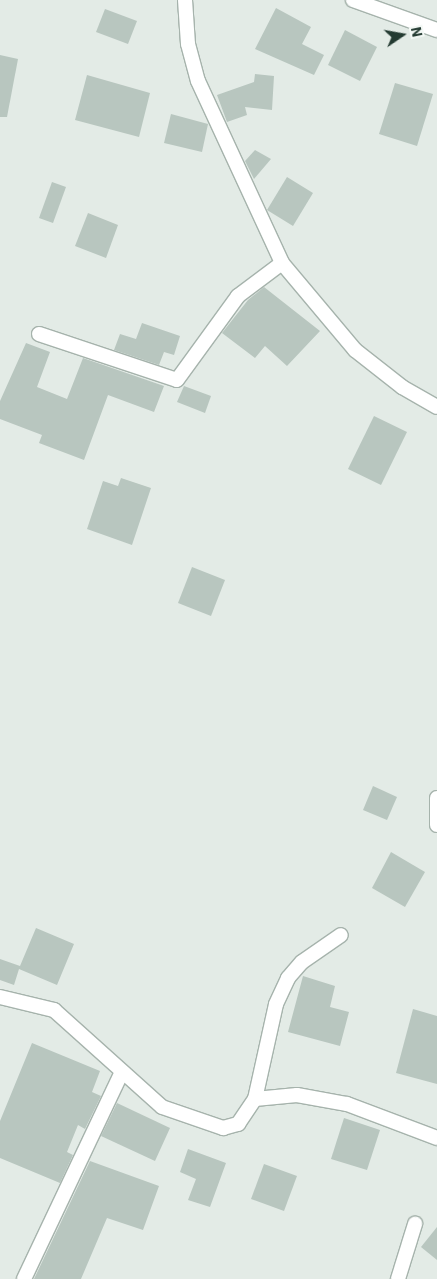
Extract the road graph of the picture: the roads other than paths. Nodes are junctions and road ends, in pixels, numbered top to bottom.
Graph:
1 (185, 0) edge
2 (353, 0) edge
3 (437, 30) edge
4 (282, 263) junction
5 (40, 334) dead end
6 (437, 407) edge
7 (437, 798) edge
8 (437, 825) edge
9 (341, 935) dead end
10 (0, 997) edge
11 (122, 1072) junction
12 (255, 1099) junction
13 (437, 1138) edge
14 (415, 1224) dead end
15 (24, 1279) edge
16 (398, 1279) edge

1 - 4 street
2 - 3 street
4 - 5 street
4 - 6 street
7 - 8 street
9 - 12 street
10 - 11 street
11 - 12 street
11 - 15 street
12 - 13 street
14 - 16 street

